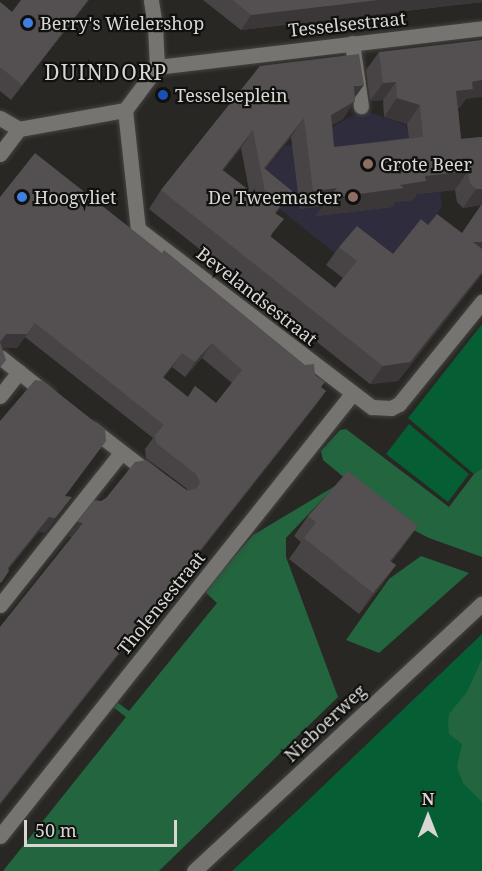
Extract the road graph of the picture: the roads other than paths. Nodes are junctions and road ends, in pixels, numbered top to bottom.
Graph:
1 (151, 0) edge
2 (482, 28) edge
3 (352, 43) junction
4 (157, 67) junction
5 (361, 106) edge
6 (125, 110) junction
7 (0, 118) edge
8 (20, 129) junction
9 (0, 154) edge
10 (482, 302) edge
11 (0, 357) edge
12 (19, 372) junction
13 (352, 394) junction
14 (0, 396) edge
15 (56, 401) edge
16 (84, 423) edge
17 (121, 453) junction
18 (163, 484) edge
19 (482, 603) edge
20 (0, 605) edge
21 (0, 836) edge
22 (194, 871) edge

1 - 4 street
2 - 3 street, Tesselsestraat
3 - 4 street, Tesselsestraat
3 - 5 street
4 - 6 street
6 - 8 street
6 - 13 street, Bevelandsestraat
7 - 8 street
8 - 9 street
10 - 13 street, Bevelandsestraat
11 - 12 street
12 - 14 street
12 - 15 street
13 - 21 street, Tholensestraat
16 - 17 street
17 - 18 street
17 - 20 street
19 - 22 street, Nieboerweg

